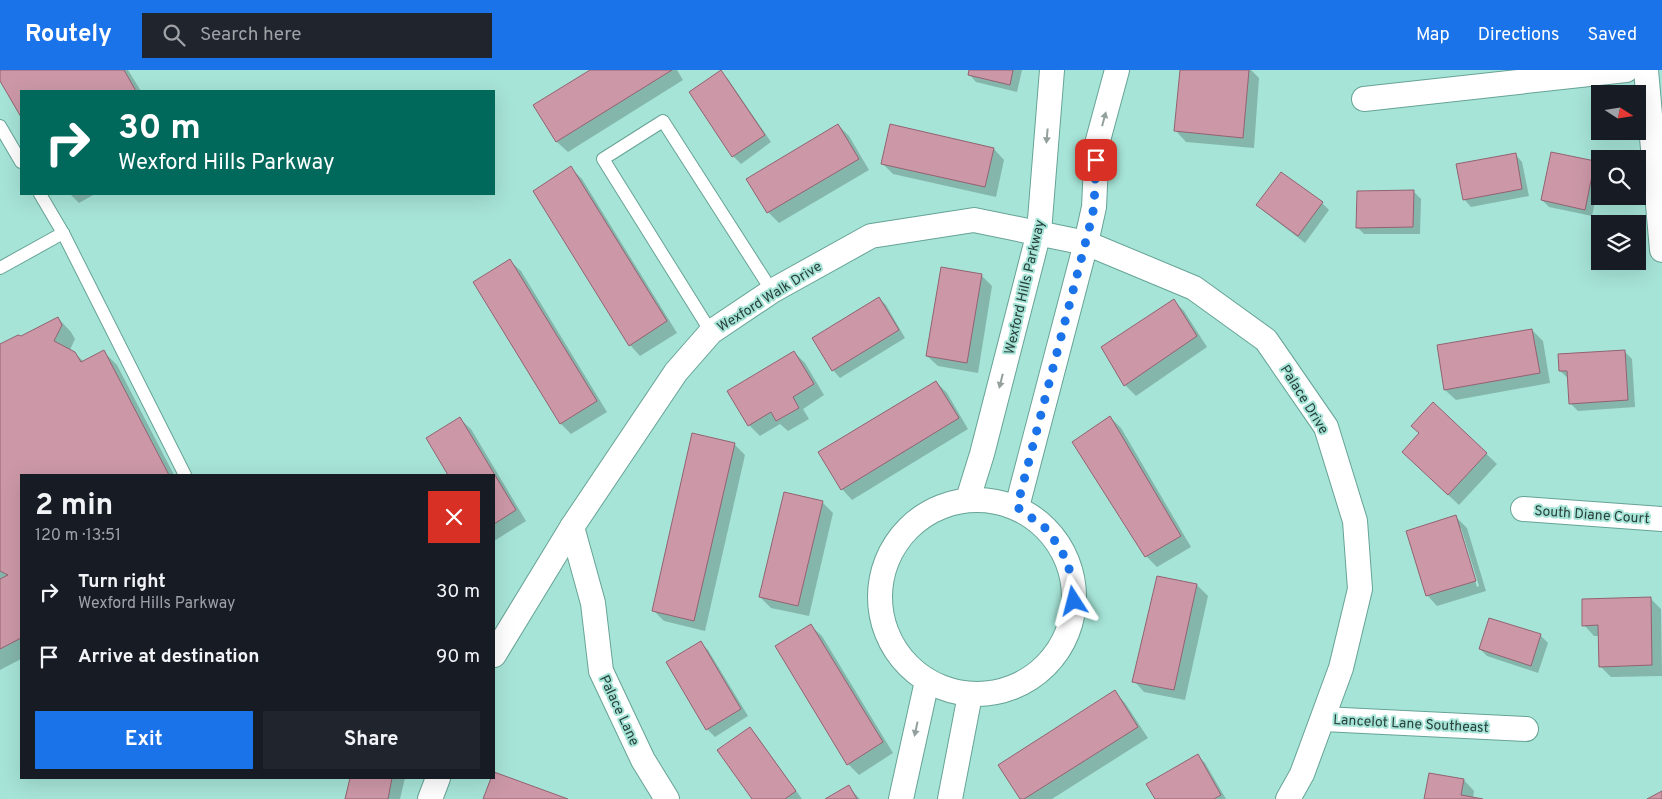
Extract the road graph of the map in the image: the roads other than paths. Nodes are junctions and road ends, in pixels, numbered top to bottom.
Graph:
1 (1052, 70) edge
2 (1117, 70) edge
3 (1626, 70) edge
4 (1646, 70) edge
5 (1364, 99) dead end
6 (0, 126) edge
7 (20, 160) edge
8 (41, 195) edge
9 (1039, 232) junction
10 (63, 233) junction
11 (1086, 243) junction
12 (1662, 250) edge
13 (0, 268) edge
14 (772, 291) junction
15 (712, 332) junction
16 (184, 474) edge
17 (968, 499) junction
18 (1017, 507) junction
19 (1522, 509) dead end
20 (1662, 519) edge
21 (572, 527) junction
22 (495, 653) edge
23 (927, 681) junction
24 (970, 695) junction
25 (1323, 719) junction
26 (1526, 728) dead end
27 (438, 779) edge
28 (430, 799) edge
29 (667, 799) edge
30 (901, 799) edge
31 (950, 799) edge
32 (1288, 799) edge

1 -> 9 street, Wexford Hills Parkway
11 -> 2 street
3 - 5 street
4 - 12 street
6 - 7 lane
8 - 10 lane
9 - 11 street, Wexford Walk Drive
9 - 14 street, Wexford Walk Drive
9 -> 17 street, Wexford Hills Parkway
10 - 13 lane
10 - 16 lane
11 - 18 street
11 - 25 street, Palace Drive
14 - 15 street, Wexford Walk Drive
14 - 15 lane
15 - 21 street, Wexford Walk Drive
17 - 18 street
17 - 23 street
18 - 24 street
19 - 20 street, South Diane Court
21 - 22 street, Wexford Walk Drive
21 - 29 street, Palace Lane
23 - 24 street
23 -> 30 street
24 - 31 street
25 - 26 street, Lancelot Lane Southeast
25 - 32 street, Lancelot Lane Southeast
27 - 28 street

